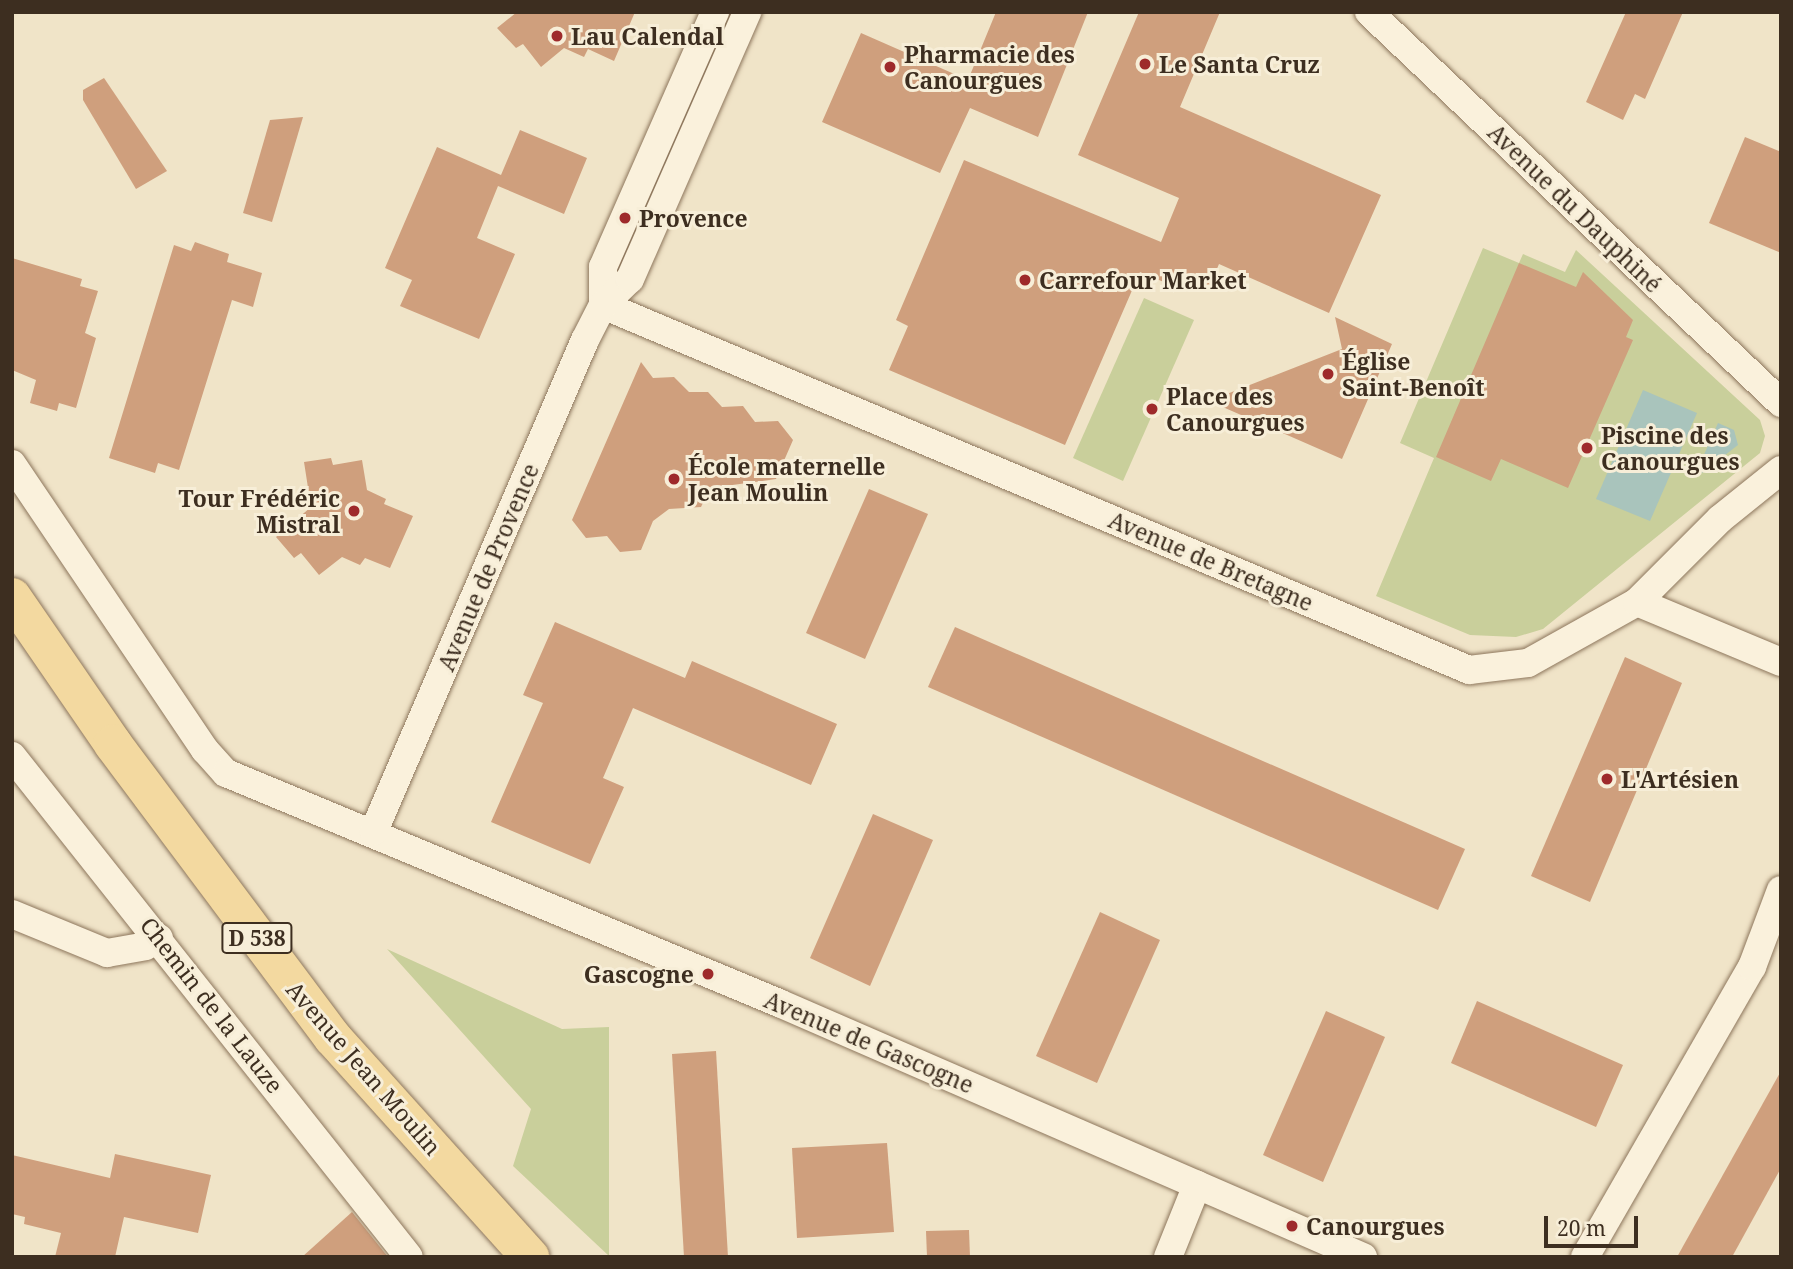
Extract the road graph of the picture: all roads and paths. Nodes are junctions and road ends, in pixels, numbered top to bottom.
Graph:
1 (715, 12) edge
2 (747, 12) edge
3 (1369, 12) edge
4 (603, 305) junction
5 (1781, 403) edge
6 (12, 464) edge
7 (1781, 470) edge
8 (12, 597) edge
9 (1637, 602) junction
10 (1781, 662) edge
11 (12, 756) edge
12 (374, 831) junction
13 (1779, 904) edge
14 (12, 914) edge
15 (159, 938) junction
16 (1781, 943) edge
17 (1752, 967) junction
18 (1197, 1185) junction
19 (409, 1257) edge
20 (530, 1257) edge
21 (1168, 1257) edge
22 (1363, 1257) edge
23 (1584, 1257) edge

1 - 4 street, Avenue de Provence
2 - 4 street, Avenue de Provence
3 - 5 street, Avenue du Dauphiné
4 - 9 street, Avenue de Bretagne
4 - 12 street, Avenue de Provence
6 - 12 street, Avenue de Gascogne
7 - 9 street, Avenue de Bretagne
8 - 20 main road, Avenue Jean Moulin / D 538
9 - 10 street
11 - 15 street, Chemin de la Lauze
12 - 18 street, Avenue de Gascogne
13 - 17 street
14 - 15 street
15 - 19 street, Chemin de la Lauze
16 - 17 street
17 - 23 street
18 - 21 street
18 - 22 street, Avenue de Gascogne

